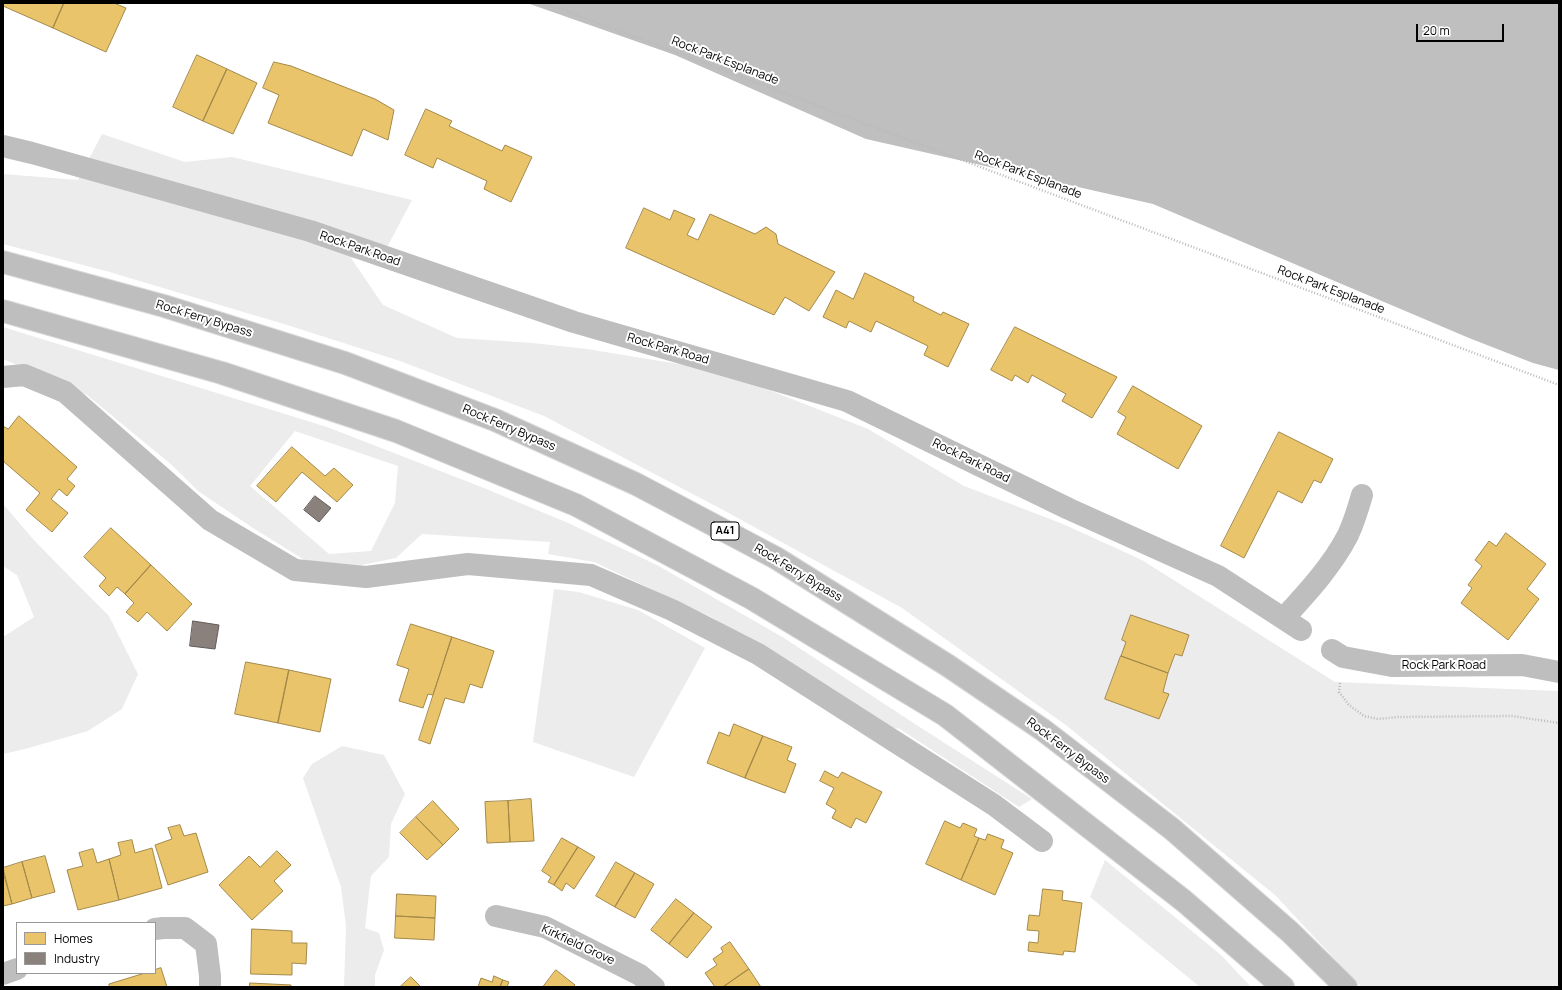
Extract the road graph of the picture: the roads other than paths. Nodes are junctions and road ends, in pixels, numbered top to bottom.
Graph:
1 (3, 146) edge
2 (3, 262) edge
3 (3, 311) edge
4 (3, 376) edge
5 (1362, 495) dead end
6 (1338, 654) road end
7 (1559, 672) edge
8 (1042, 841) dead end
9 (496, 916) dead end
10 (156, 929) edge
11 (16, 970) edge
12 (3, 974) edge
13 (210, 987) edge
14 (654, 987) edge
15 (1283, 987) edge
16 (1346, 987) edge

1 - 5 main road, Rock Park Road
2 - 16 main road, Rock Ferry Bypass / A41
3 - 15 main road
4 - 8 main road
6 - 7 main road, Rock Park Road
9 - 14 main road, Kirkfield Grove
10 - 13 main road
11 - 12 main road

